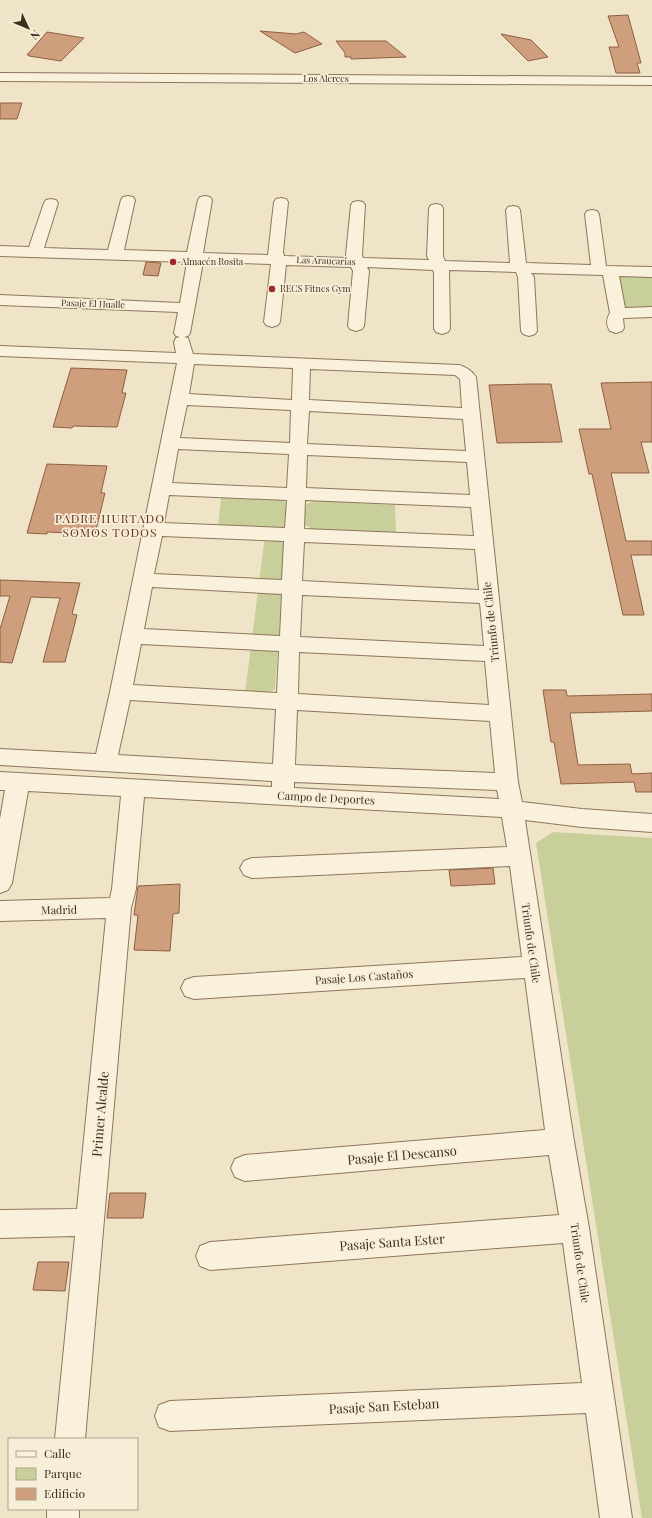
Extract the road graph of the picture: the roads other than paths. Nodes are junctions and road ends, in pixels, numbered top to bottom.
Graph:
1 (0, 77) edge
2 (652, 81) edge
3 (128, 200) dead end
4 (205, 200) dead end
5 (281, 202) dead end
6 (51, 203) dead end
7 (358, 205) dead end
8 (436, 208) dead end
9 (513, 210) dead end
10 (592, 214) dead end
11 (0, 252) edge
12 (35, 252) junction
13 (115, 254) junction
14 (196, 257) junction
15 (277, 260) junction
16 (357, 262) junction
17 (438, 265) junction
18 (521, 268) junction
19 (605, 270) junction
20 (652, 272) edge
21 (0, 300) edge
22 (186, 308) junction
23 (652, 312) edge
24 (272, 322) dead end
25 (356, 326) dead end
26 (442, 329) dead end
27 (529, 331) dead end
28 (183, 344) junction
29 (0, 350) edge
30 (302, 363) junction
31 (179, 399) junction
32 (300, 405) junction
33 (471, 414) junction
34 (170, 443) junction
35 (298, 449) junction
36 (475, 457) junction
37 (161, 489) junction
38 (297, 494) junction
39 (480, 501) junction
40 (153, 529) junction
41 (295, 535) junction
42 (484, 543) junction
43 (143, 580) junction
44 (293, 588) junction
45 (489, 597) junction
46 (132, 636) junction
47 (290, 644) junction
48 (494, 654) junction
49 (120, 692) junction
50 (288, 702) junction
51 (500, 714) junction
52 (0, 757) edge
53 (104, 763) junction
54 (285, 773) junction
55 (9, 782) edge
56 (507, 782) junction
57 (133, 789) junction
58 (283, 796) junction
59 (512, 809) junction
60 (652, 823) edge
61 (520, 856) junction
62 (252, 868) dead end
63 (0, 883) edge
64 (119, 908) junction
65 (0, 911) edge
66 (534, 967) junction
67 (194, 988) dead end
68 (560, 1141) junction
69 (245, 1168) dead end
70 (90, 1222) junction
71 (0, 1224) edge
72 (575, 1228) junction
73 (210, 1256) dead end
74 (598, 1397) junction
75 (170, 1416) dead end
76 (70, 1438) edge
77 (616, 1518) edge

1 - 2 street, Los Alerces
3 - 13 street
4 - 14 street
5 - 15 street
6 - 12 street
7 - 16 street
8 - 17 street
9 - 18 street
10 - 19 street
11 - 12 street, Las Araucarias
12 - 13 street, Las Araucarias
13 - 14 street, Las Araucarias
14 - 15 street, Las Araucarias
14 - 22 street
15 - 16 street, Las Araucarias
15 - 24 street
16 - 17 street, Las Araucarias
16 - 25 street
17 - 18 street, Las Araucarias
17 - 26 street
18 - 19 street, Las Araucarias
18 - 27 street
19 - 20 street, Las Araucarias
19 - 23 street
21 - 22 street, Pasaje El Hualle
22 - 28 street
28 - 29 street
28 - 30 street
28 - 31 street
30 - 32 street
30 - 33 street, Triunfo de Chile
31 - 32 street
31 - 34 street
32 - 33 street
32 - 35 street
33 - 36 street, Triunfo de Chile
34 - 35 street
34 - 37 street
35 - 36 street
35 - 38 street
36 - 39 street, Triunfo de Chile
37 - 38 street
37 - 40 street
38 - 39 street
38 - 41 street
39 - 42 street, Triunfo de Chile
40 - 41 street
40 - 43 street
41 - 42 street
41 - 44 street
42 - 45 street, Triunfo de Chile
43 - 44 street
43 - 46 street
44 - 45 street
44 - 47 street
45 - 48 street, Triunfo de Chile
46 - 47 street
46 - 49 street
47 - 48 street
47 - 50 street
48 - 51 street, Triunfo de Chile
49 - 50 street
49 - 53 street
50 - 51 street
50 - 54 street
51 - 56 street, Triunfo de Chile
52 - 53 street, Campo de Deportes
53 - 54 street, Campo de Deportes
54 - 56 street, Campo de Deportes
54 - 58 street
55 - 57 street, Campo de Deportes
55 - 63 street
56 - 59 street, Triunfo de Chile
57 - 58 street, Campo de Deportes
57 - 64 street, Primer Alcalde
58 - 59 street, Campo de Deportes
59 - 60 street, Campo de Deportes
59 - 61 street, Triunfo de Chile
61 - 62 street
61 - 66 street, Triunfo de Chile
64 - 65 street, Madrid
64 - 70 street, Primer Alcalde
66 - 67 street, Pasaje Los Castaños
66 - 68 street, Triunfo de Chile
68 - 69 street, Pasaje El Descanso
68 - 72 street, Triunfo de Chile
70 - 71 street
70 - 76 street, Primer Alcalde
72 - 73 street, Pasaje Santa Ester
72 - 74 street, Triunfo de Chile
74 - 75 street, Pasaje San Esteban
74 - 77 street, Triunfo de Chile

